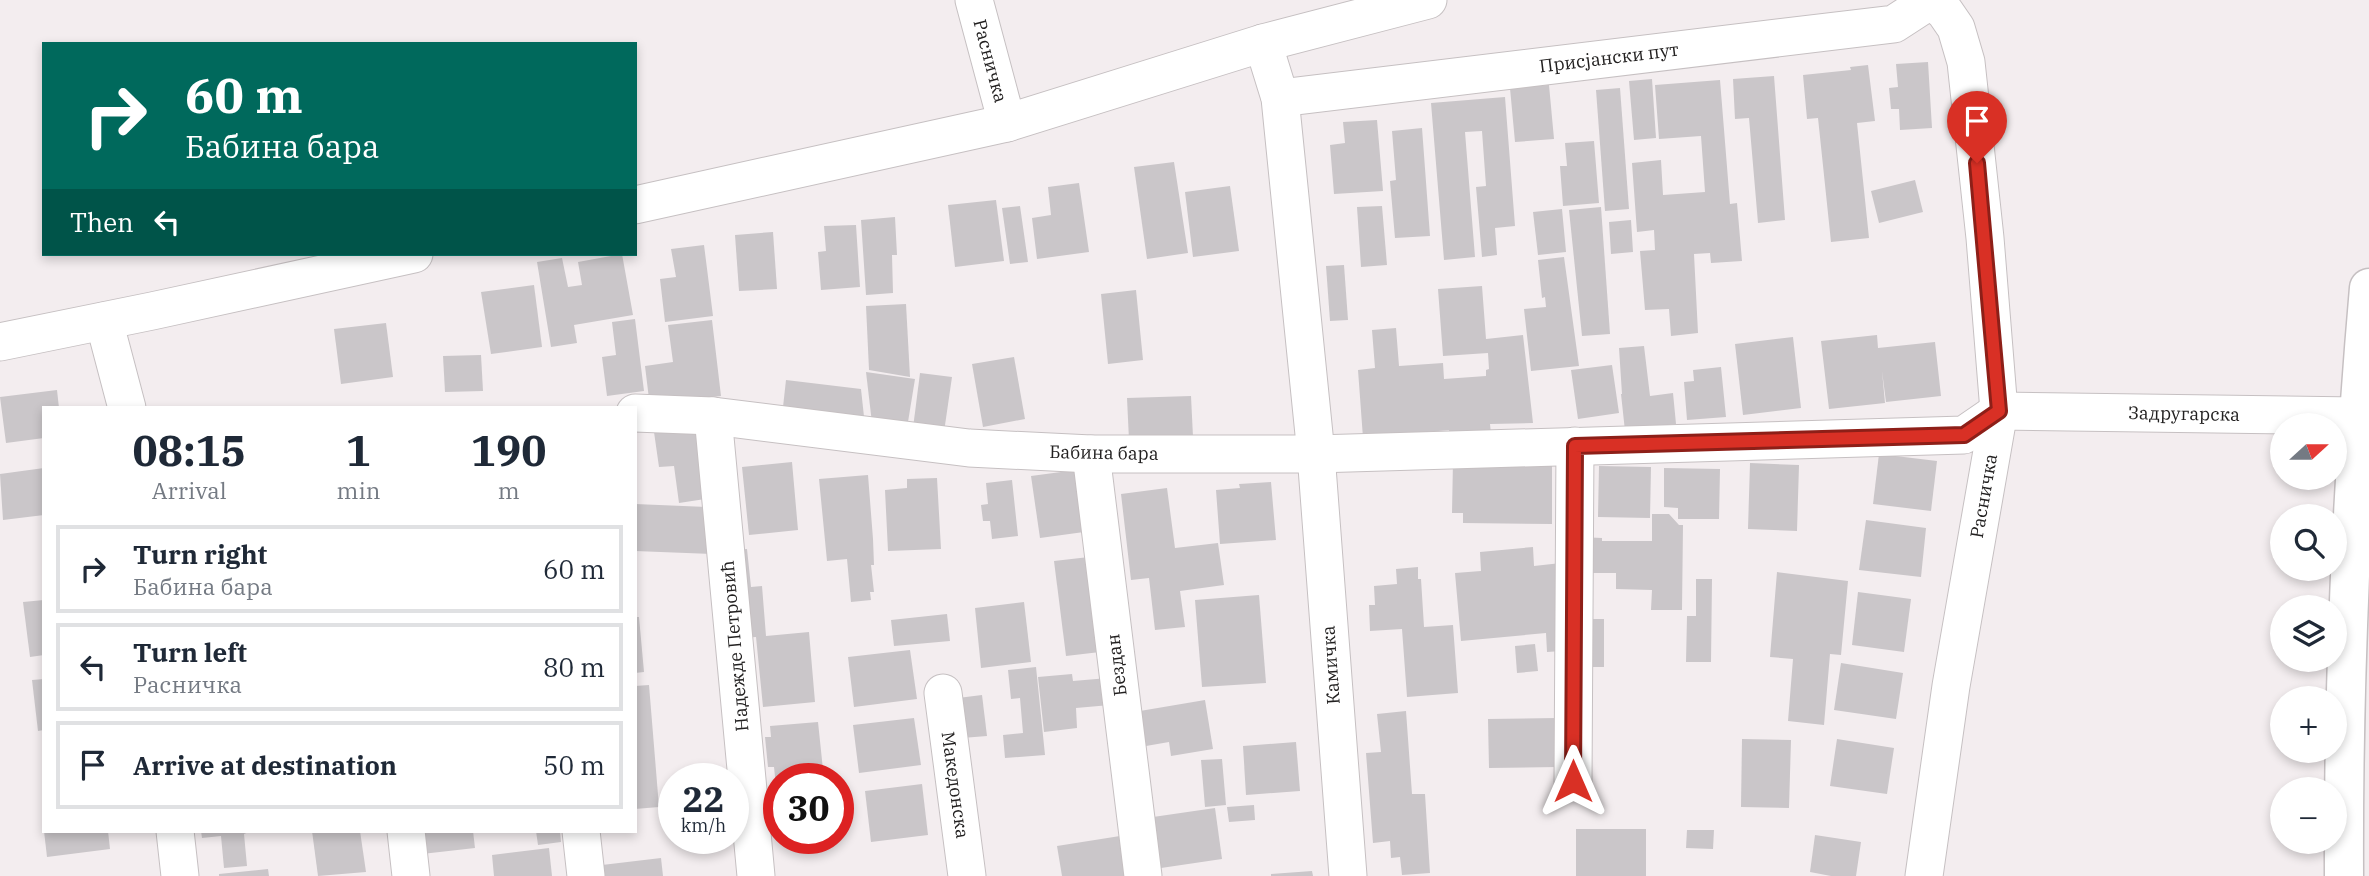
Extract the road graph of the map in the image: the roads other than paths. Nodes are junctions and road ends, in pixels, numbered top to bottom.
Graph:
1 (974, 0) edge
2 (1428, 0) edge
3 (1931, 0) edge
4 (1264, 43) junction
5 (1280, 98) junction
6 (1007, 123) junction
7 (637, 205) edge
8 (405, 256) edge
9 (2369, 288) edge
10 (104, 321) junction
11 (0, 342) edge
12 (126, 406) edge
13 (1999, 411) junction
14 (637, 413) edge
15 (2363, 414) edge
16 (713, 416) junction
17 (1575, 446) junction
18 (1091, 454) junction
19 (1316, 454) junction
20 (943, 693) dead end
21 (1573, 781) dead end
22 (175, 833) edge
23 (406, 833) edge
24 (581, 833) edge
25 (180, 876) edge
26 (411, 876) edge
27 (586, 876) edge
28 (757, 876) edge
29 (967, 876) edge
30 (1143, 876) edge
31 (1348, 876) edge
32 (1924, 876) edge
33 (2344, 876) edge

1 - 6 street, Расничка
2 - 4 street
3 - 5 street, Присјански пут
3 - 13 street, Расничка
4 - 5 street, Камичка
4 - 6 street
5 - 19 street, Камичка
6 - 7 street
8 - 10 street
9 - 15 main road
10 - 11 street
10 - 12 street
13 - 15 street, Задругарска
13 - 17 street, Бабина бара
13 - 32 street, Расничка
14 - 16 street, Бабина бара
15 - 33 main road
16 - 18 street, Бабина бара
16 - 28 street, Надежде Петровић
17 - 19 street, Бабина бара
17 - 21 street
18 - 19 street, Бабина бара
18 - 30 street, Бездан
19 - 31 street, Камичка
20 - 29 street, Македонска
22 - 25 street
23 - 26 street
24 - 27 street

